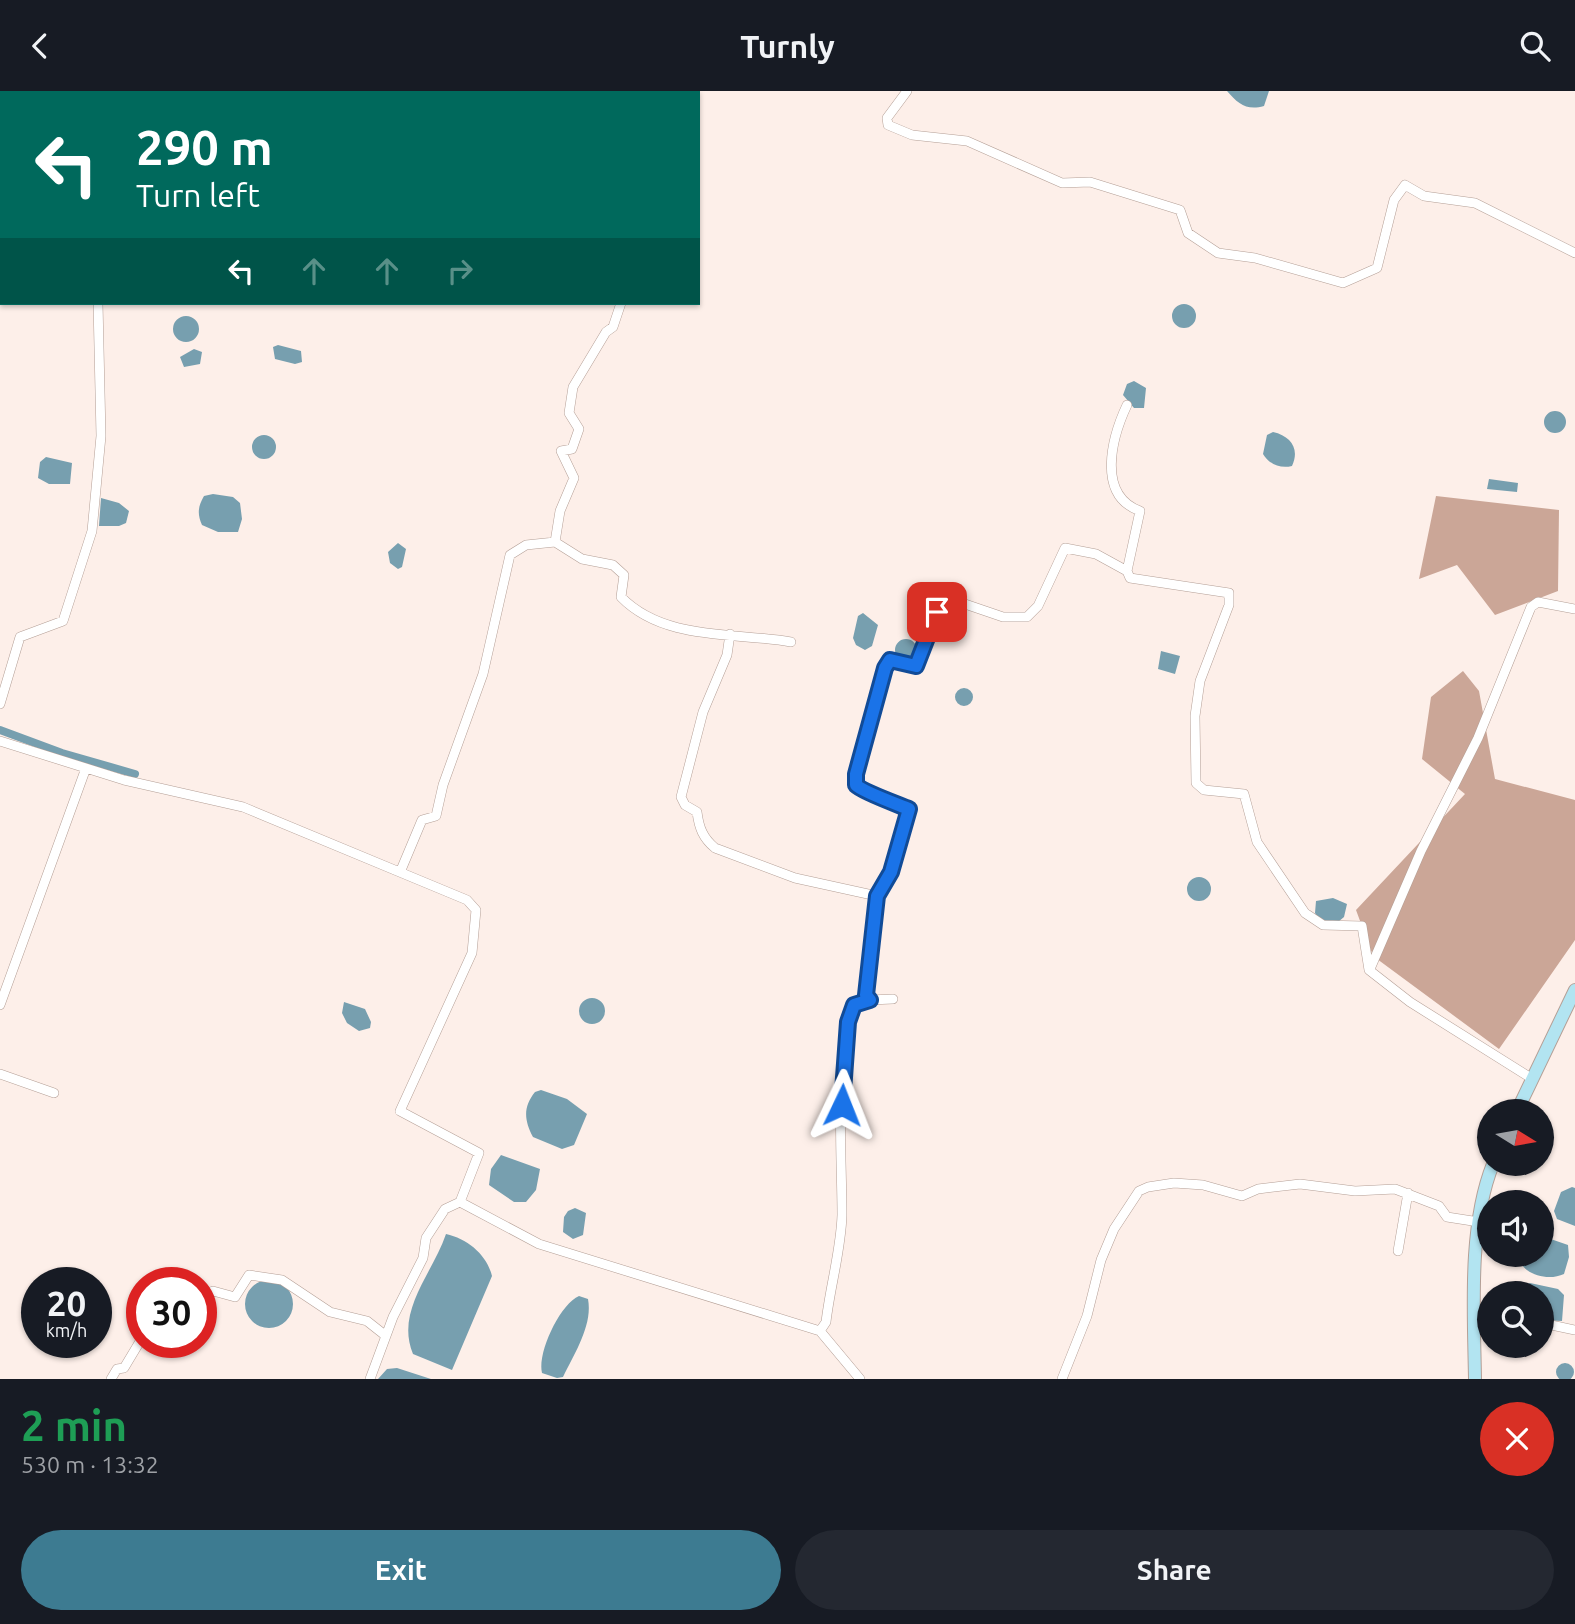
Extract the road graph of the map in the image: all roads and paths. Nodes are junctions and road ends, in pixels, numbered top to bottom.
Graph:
1 (907, 91) edge
2 (1575, 253) edge
3 (98, 305) edge
4 (620, 305) edge
5 (1127, 405) dead end
6 (555, 542) junction
7 (1127, 571) junction
8 (1575, 610) edge
9 (730, 634) junction
10 (791, 642) dead end
11 (0, 704) edge
12 (0, 741) edge
13 (86, 768) junction
14 (401, 870) junction
15 (877, 896) junction
16 (1370, 970) junction
17 (1575, 990) edge
18 (893, 999) dead end
19 (870, 1000) junction
20 (0, 1005) edge
21 (0, 1074) edge
22 (1531, 1078) junction
23 (54, 1093) dead end
24 (1522, 1099) edge
25 (1408, 1193) junction
26 (460, 1202) junction
27 (1477, 1222) edge
28 (1398, 1251) dead end
29 (1477, 1260) edge
30 (217, 1292) edge
31 (1474, 1316) junction
32 (1477, 1316) edge
33 (1554, 1326) edge
34 (1575, 1330) edge
35 (820, 1332) junction
36 (386, 1336) junction
37 (130, 1358) edge
38 (110, 1379) edge
39 (370, 1379) edge
40 (860, 1379) edge
41 (1062, 1379) edge
42 (1475, 1379) edge

1 - 2 street
3 - 11 street
4 - 6 street
5 - 7 street
6 - 9 street
6 - 14 street
7 - 15 street
7 - 16 street
8 - 16 street
9 - 10 street
9 - 15 street
12 - 13 street
13 - 14 street
13 - 20 street
14 - 26 street
15 - 19 street
16 - 22 street
17 - 22 main road
18 - 19 street
19 - 35 street
21 - 23 street
22 - 24 main road
25 - 27 street
25 - 28 street
25 - 41 street
26 - 35 street
26 - 36 street
29 - 31 main road
30 - 36 street
31 - 32 street
31 - 42 main road
33 - 34 street
35 - 40 street
36 - 39 street
37 - 38 street

